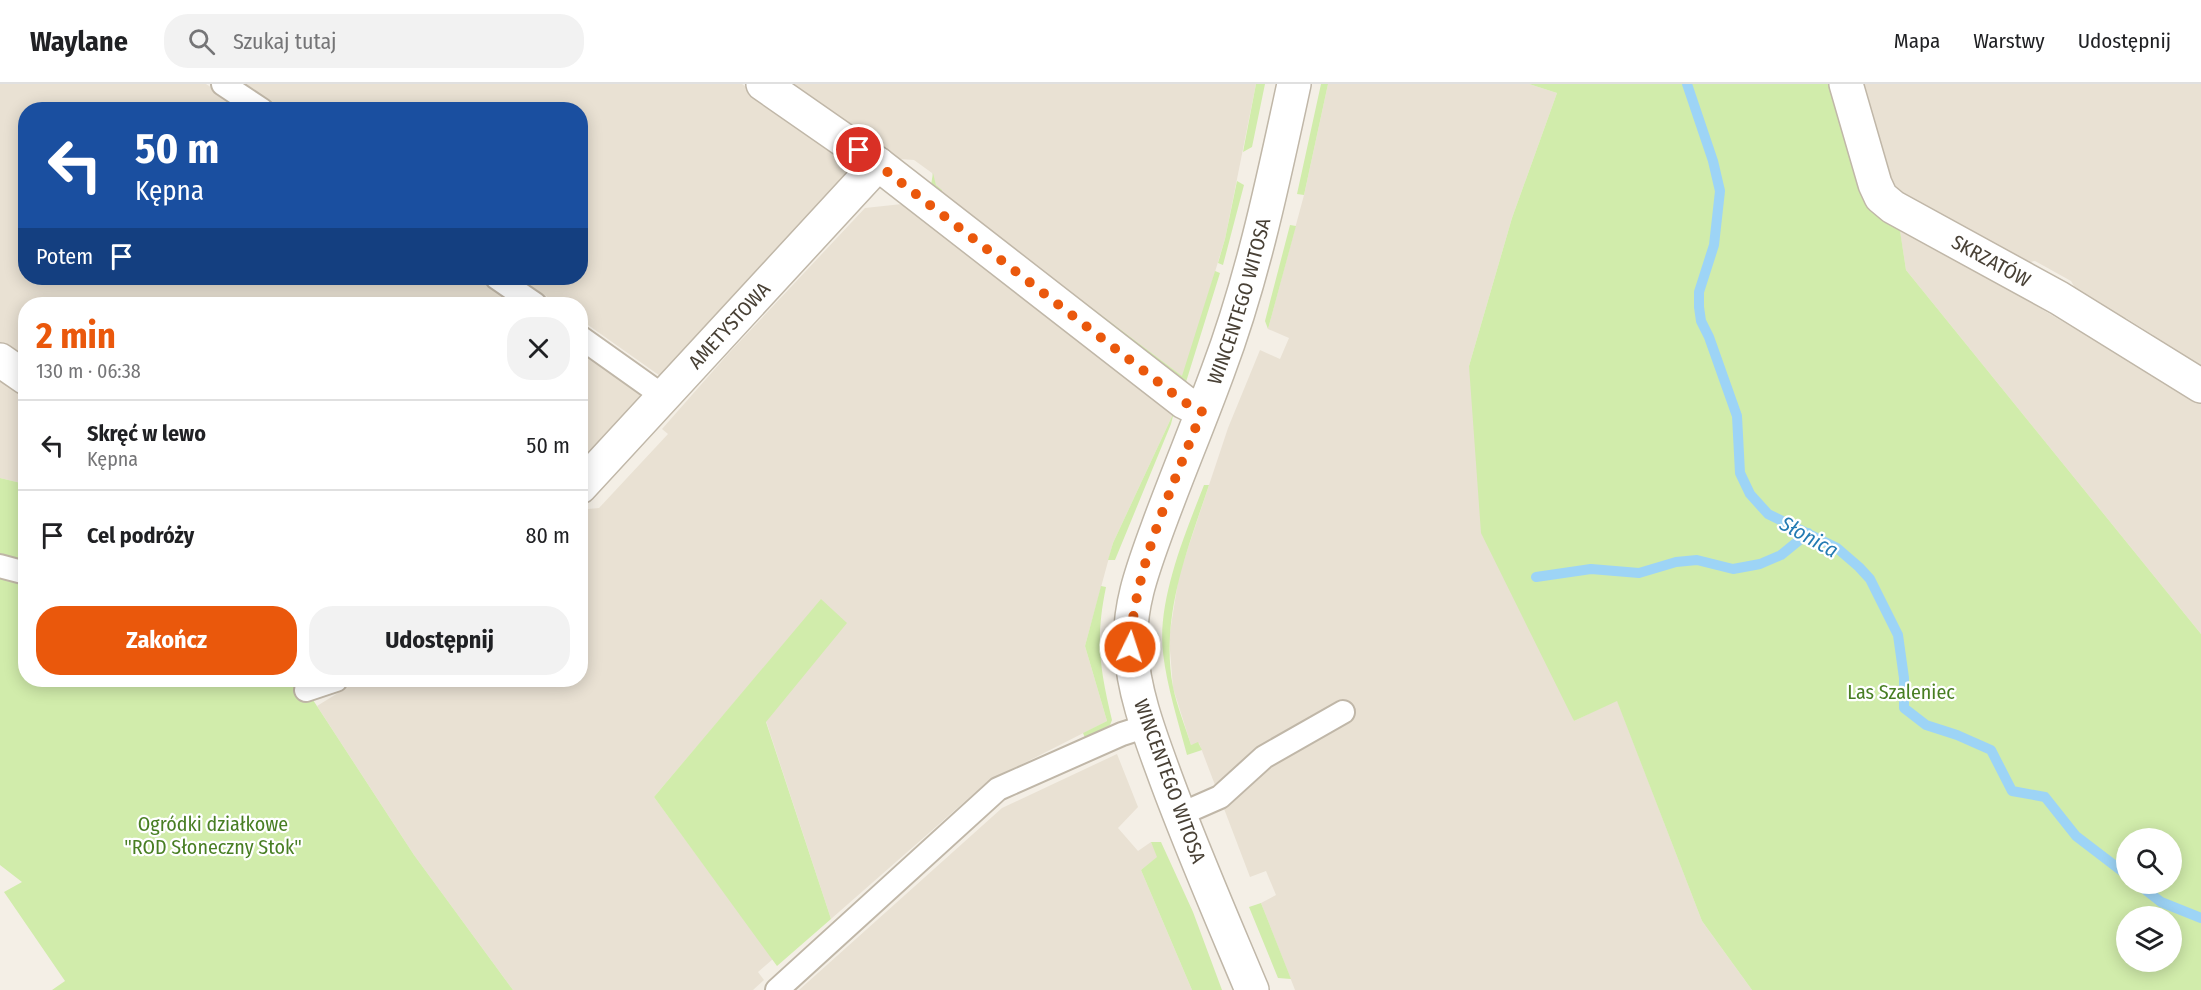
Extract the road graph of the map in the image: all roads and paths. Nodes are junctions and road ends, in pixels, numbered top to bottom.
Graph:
1 (223, 84) edge
2 (763, 84) edge
3 (1294, 84) edge
4 (1846, 84) edge
5 (250, 102) edge
6 (878, 164) junction
7 (507, 285) edge
8 (525, 297) edge
9 (588, 343) edge
10 (0, 360) edge
11 (18, 372) edge
12 (2201, 386) edge
13 (663, 396) junction
14 (1202, 411) junction
15 (588, 478) edge
16 (0, 566) edge
17 (18, 571) edge
18 (315, 687) edge
19 (306, 690) dead end
20 (1343, 712) dead end
21 (1147, 726) junction
22 (1179, 815) junction
23 (777, 990) edge
24 (1252, 990) edge

1 - 5 lane
2 - 6 street
3 - 14 street, WINCENTEGO WITOSA
4 - 12 street, SKRZATÓW
6 - 13 street, AMETYSTOWA
6 - 14 street
7 - 8 lane
9 - 13 lane
10 - 11 street
13 - 15 street, AMETYSTOWA
14 - 21 street, WINCENTEGO WITOSA
16 - 17 lane
18 - 19 lane
20 - 22 lane
21 - 22 street, WINCENTEGO WITOSA
21 - 23 lane
22 - 24 street, WINCENTEGO WITOSA

